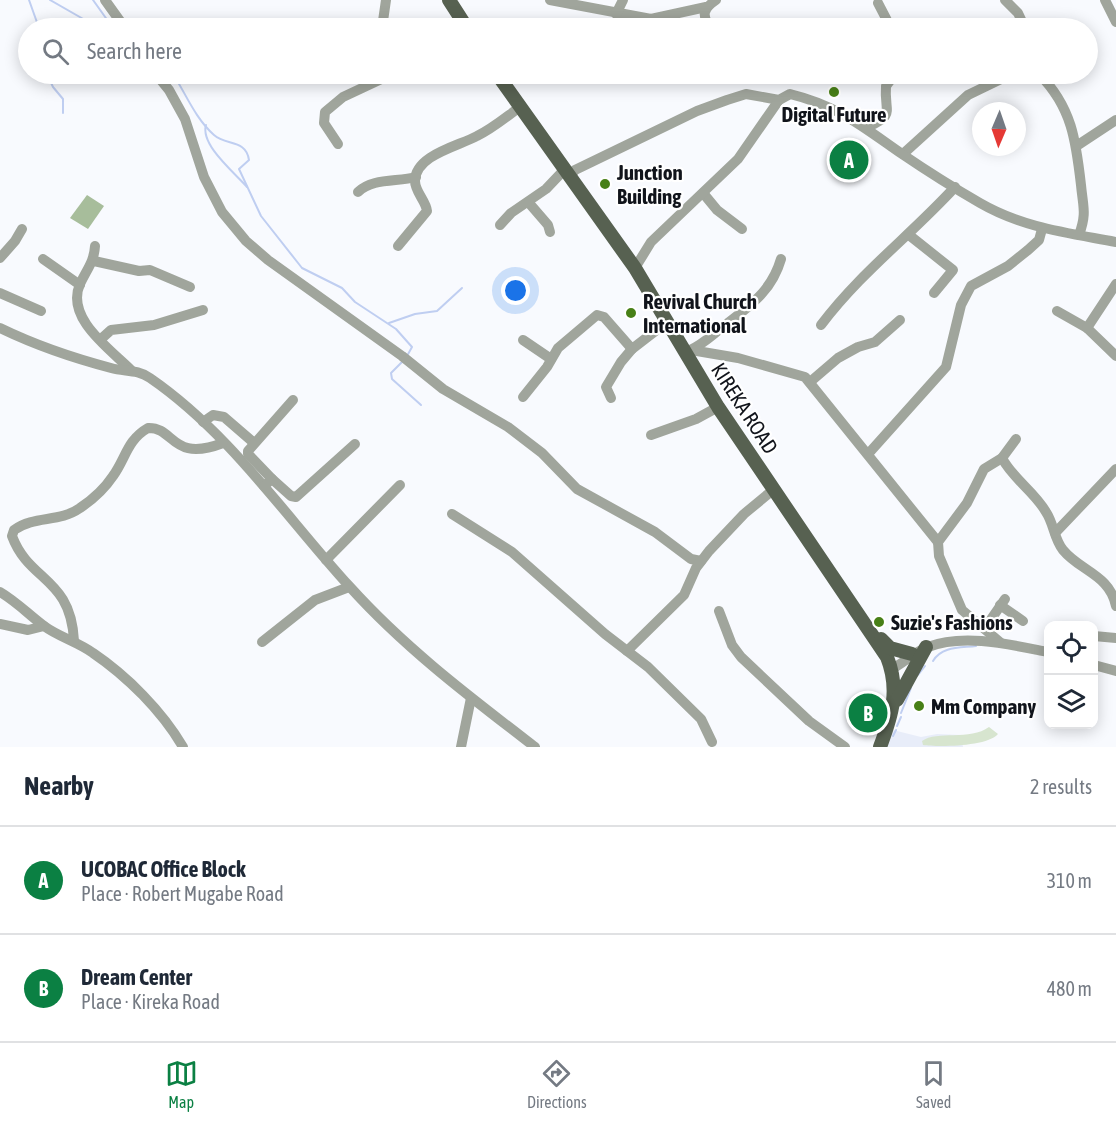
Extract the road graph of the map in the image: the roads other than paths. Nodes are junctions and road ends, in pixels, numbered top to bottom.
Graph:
1 (105, 0) edge
2 (386, 0) edge
3 (451, 0) edge
4 (550, 0) edge
5 (623, 0) edge
6 (716, 0) edge
7 (1005, 0) edge
8 (1105, 0) edge
9 (878, 3) dead end
10 (706, 8) junction
11 (616, 14) junction
12 (118, 18) edge
13 (383, 18) edge
14 (458, 18) edge
15 (644, 18) edge
16 (656, 18) edge
17 (704, 18) edge
18 (886, 18) edge
19 (1020, 18) edge
20 (1116, 22) edge
21 (164, 84) edge
22 (370, 84) edge
23 (508, 84) edge
24 (888, 84) edge
25 (992, 84) edge
26 (1049, 84) edge
27 (778, 100) junction
28 (520, 107) junction
29 (1116, 120) edge
30 (868, 127) junction
31 (338, 144) dead end
32 (1078, 145) junction
33 (903, 154) junction
34 (568, 173) junction
35 (416, 177) junction
36 (955, 187) junction
37 (358, 192) dead end
38 (703, 193) junction
39 (528, 203) junction
40 (500, 225) dead end
41 (22, 229) dead end
42 (1042, 229) junction
43 (742, 230) dead end
44 (550, 232) dead end
45 (909, 235) junction
46 (1080, 235) junction
47 (1116, 242) edge
48 (95, 246) dead end
49 (398, 246) dead end
50 (0, 258) edge
51 (43, 259) dead end
52 (781, 259) dead end
53 (94, 261) junction
54 (635, 268) junction
55 (1116, 284) edge
56 (80, 285) junction
57 (190, 287) dead end
58 (0, 293) edge
59 (934, 293) dead end
60 (203, 310) dead end
61 (41, 311) dead end
62 (1057, 311) dead end
63 (900, 320) dead end
64 (667, 322) junction
65 (820, 325) dead end
66 (0, 328) edge
67 (1087, 328) junction
68 (101, 339) junction
69 (524, 340) dead end
70 (632, 349) junction
71 (687, 350) junction
72 (1116, 356) edge
73 (551, 359) junction
74 (131, 370) junction
75 (810, 382) junction
76 (523, 397) dead end
77 (611, 398) dead end
78 (293, 400) dead end
79 (718, 407) junction
80 (203, 422) junction
81 (651, 435) dead end
82 (1016, 439) dead end
83 (223, 443) junction
84 (254, 443) junction
85 (356, 444) dead end
86 (868, 453) junction
87 (1002, 458) junction
88 (1116, 469) edge
89 (268, 482) junction
90 (400, 485) dead end
91 (773, 490) junction
92 (452, 514) dead end
93 (1055, 533) junction
94 (938, 542) junction
95 (326, 560) junction
96 (701, 561) junction
97 (349, 587) junction
98 (0, 592) edge
99 (1116, 606) edge
100 (719, 611) dead end
101 (1023, 621) dead end
102 (0, 624) edge
103 (44, 626) junction
104 (985, 628) junction
105 (872, 632) junction
106 (1098, 636) edge
107 (1116, 638) edge
108 (74, 641) junction
109 (262, 642) dead end
110 (1001, 643) junction
111 (926, 647) junction
112 (627, 651) junction
113 (1044, 651) edge
114 (912, 654) junction
115 (1098, 666) edge
116 (892, 669) junction
117 (1116, 671) edge
118 (471, 698) junction
119 (892, 714) junction
120 (712, 742) dead end
121 (183, 747) edge
122 (461, 747) edge
123 (535, 747) edge
124 (844, 747) edge
125 (880, 747) edge

1 - 12 street
2 - 13 street
3 - 14 main road
4 - 11 street
5 - 11 street
6 - 10 street
7 - 19 street
8 - 20 street
9 - 18 street
10 - 16 street
10 - 17 street
11 - 15 street
21 - 96 street
22 - 31 street
23 - 28 main road, KIREKA ROAD
24 - 30 street
25 - 33 street
26 - 32 street
27 - 30 street
27 - 34 street
27 - 38 street
28 - 34 main road, KIREKA ROAD
28 - 35 street
29 - 32 street
30 - 33 street
32 - 46 street
33 - 36 street
34 - 39 street
34 - 54 main road, KIREKA ROAD
35 - 37 street
35 - 49 street
36 - 42 street
36 - 45 street
38 - 43 street
38 - 54 street
39 - 40 street
39 - 44 street
41 - 50 street
42 - 46 street
42 - 86 street
45 - 59 street
45 - 65 street
46 - 47 street
48 - 53 street
51 - 56 street
52 - 71 street
53 - 56 street
53 - 57 street
54 - 64 main road, KIREKA ROAD
55 - 67 street
56 - 68 street
58 - 61 street
60 - 68 street
62 - 67 street
63 - 75 street
64 - 70 street
64 - 71 main road, KIREKA ROAD
66 - 74 street
67 - 72 street
68 - 74 street
69 - 73 street
70 - 73 street
70 - 77 street
71 - 75 street
71 - 79 main road, KIREKA ROAD
73 - 76 street
74 - 80 street
75 - 86 street
78 - 84 street
79 - 81 street
79 - 91 main road, KIREKA ROAD
80 - 83 street
80 - 84 street
82 - 87 street
83 - 89 street
83 - 108 street
84 - 89 street
85 - 89 street
86 - 94 street
87 - 93 street
87 - 94 street
88 - 93 street
89 - 95 street
90 - 95 street
91 - 96 street
91 - 105 main road, KIREKA ROAD
92 - 112 street
93 - 99 street
94 - 104 street
95 - 97 street
96 - 112 street
97 - 109 street
97 - 118 street
98 - 103 street
100 - 124 street
101 - 104 street
102 - 103 street
103 - 108 street
104 - 110 street
105 - 114 main road
105 - 116 main road, KIREKA ROAD
106 - 107 street
108 - 121 street
110 - 111 street
110 - 113 street
111 - 114 street
111 - 119 main road
112 - 120 street
114 - 116 street
115 - 117 street
116 - 119 main road, KIREKA ROAD
118 - 122 street
118 - 123 street
119 - 125 main road, KIREKA ROAD

